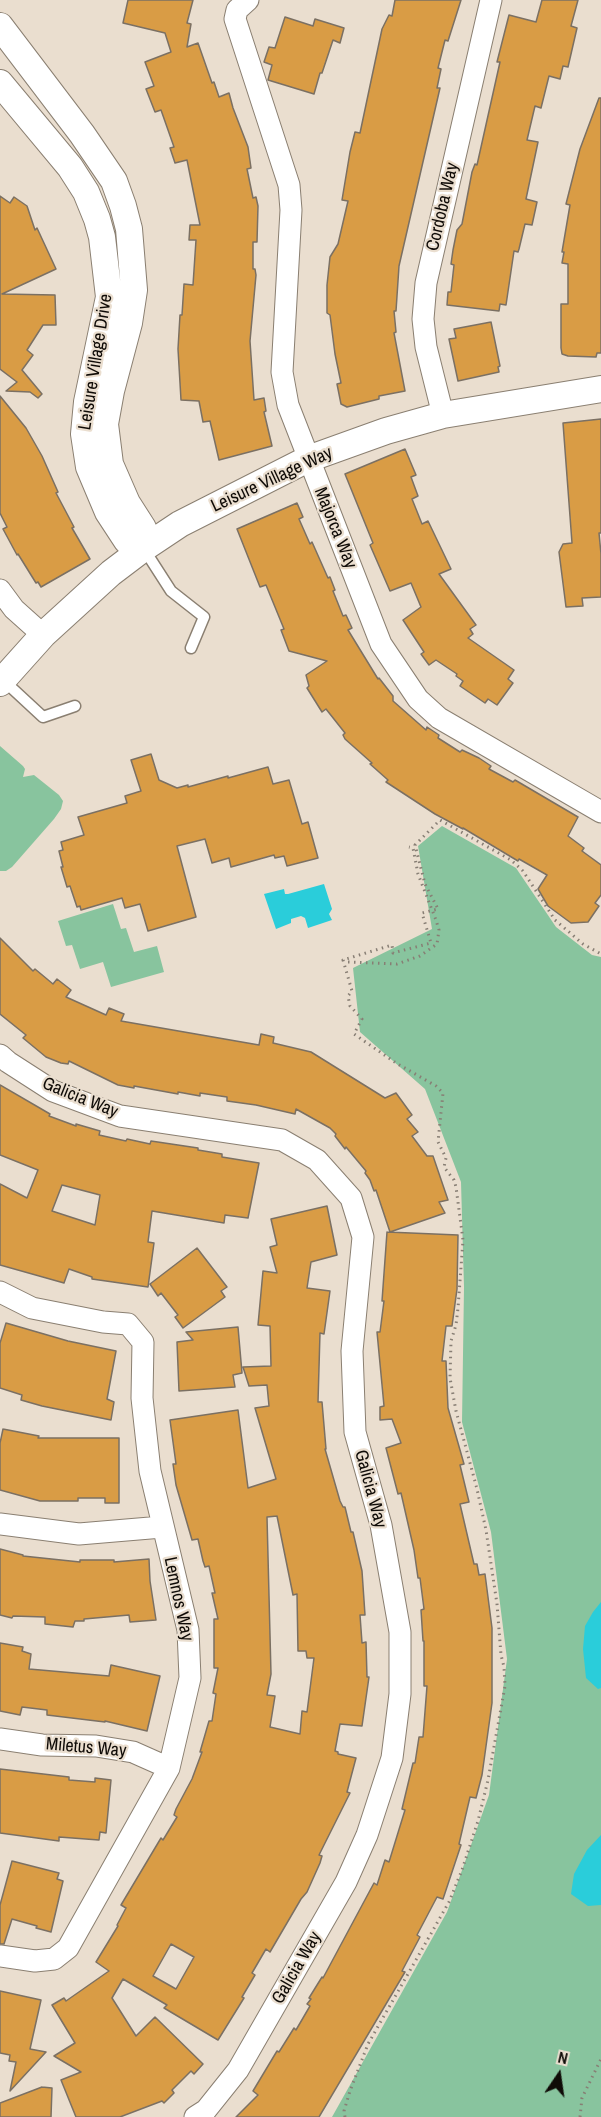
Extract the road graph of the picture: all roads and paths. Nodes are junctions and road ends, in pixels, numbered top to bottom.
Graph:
1 (248, 0) edge
2 (491, 0) edge
3 (0, 26) edge
4 (0, 83) edge
5 (121, 300) junction
6 (601, 389) edge
7 (443, 415) junction
8 (308, 459) junction
9 (144, 548) junction
10 (0, 590) edge
11 (43, 636) junction
12 (191, 648) dead end
13 (1, 681) edge
14 (75, 706) dead end
15 (601, 812) edge
16 (409, 847) dead end
17 (433, 910) junction
18 (601, 954) edge
19 (348, 962) dead end
20 (0, 1055) edge
21 (0, 1292) edge
22 (0, 1524) edge
23 (162, 1527) junction
24 (0, 1739) edge
25 (169, 1768) junction
26 (0, 1956) edge
27 (601, 2059) edge
28 (195, 2117) edge
29 (345, 2117) edge
30 (580, 2117) edge

1 - 8 street, Majorca Way
2 - 7 street, Cordoba Way
3 - 5 street, Leisure Village Drive
4 - 5 street, Leisure Village Drive
5 - 9 street, Leisure Village Drive
6 - 7 street, Leisure Village Way
7 - 8 street, Leisure Village Way
8 - 9 street, Leisure Village Way
8 - 15 street, Majorca Way
9 - 11 street, Leisure Village Way
9 - 12 lane
10 - 11 street
11 - 13 street, Leisure Village Way
13 - 14 lane
16 - 17 path
17 - 18 path
17 - 19 path
17 - 29 path
20 - 28 street, Galicia Way
21 - 23 street, Lemnos Way
22 - 23 street
23 - 25 street, Lemnos Way
24 - 25 street, Miletus Way
25 - 26 street, Lemnos Way
27 - 30 path

